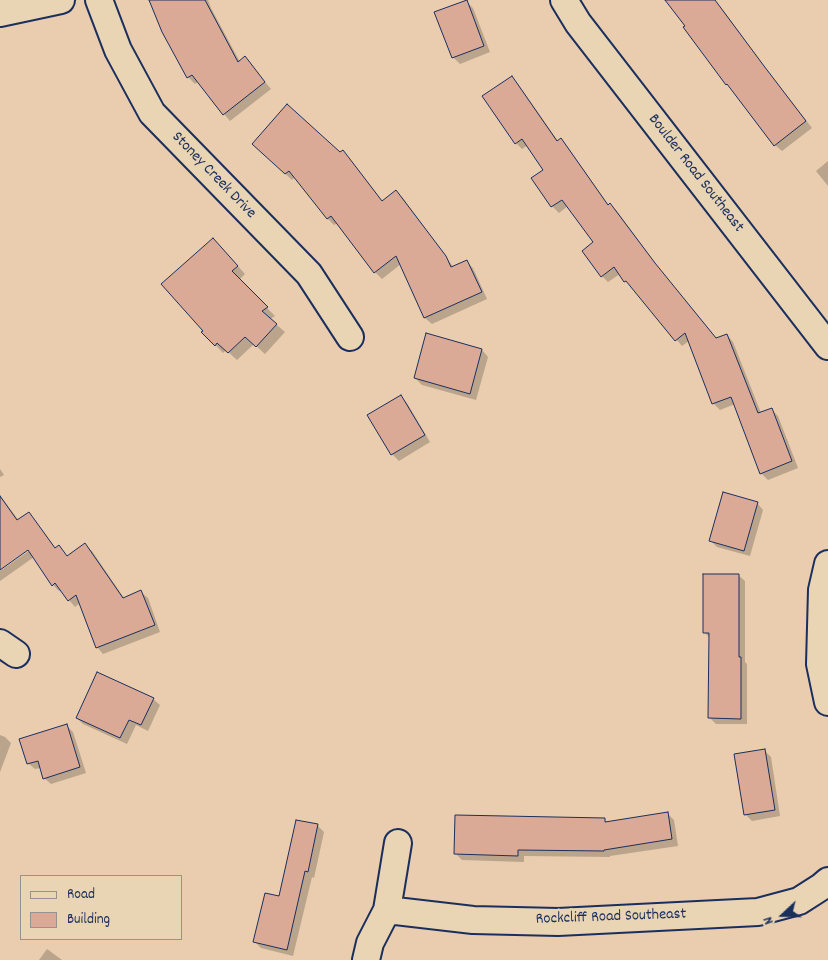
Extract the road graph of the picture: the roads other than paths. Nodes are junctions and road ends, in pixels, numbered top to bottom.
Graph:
1 (61, 0) edge
2 (100, 0) edge
3 (564, 0) edge
4 (0, 13) edge
5 (350, 337) dead end
6 (828, 346) edge
7 (828, 564) edge
8 (828, 702) edge
9 (398, 843) dead end
10 (828, 881) edge
11 (387, 910) junction
12 (366, 960) edge

1 - 4 street
2 - 5 street, Stoney Creek Drive
3 - 6 street, Boulder Road Southeast
7 - 8 street
9 - 11 street
10 - 11 street, Rockcliff Road Southeast
11 - 12 street

